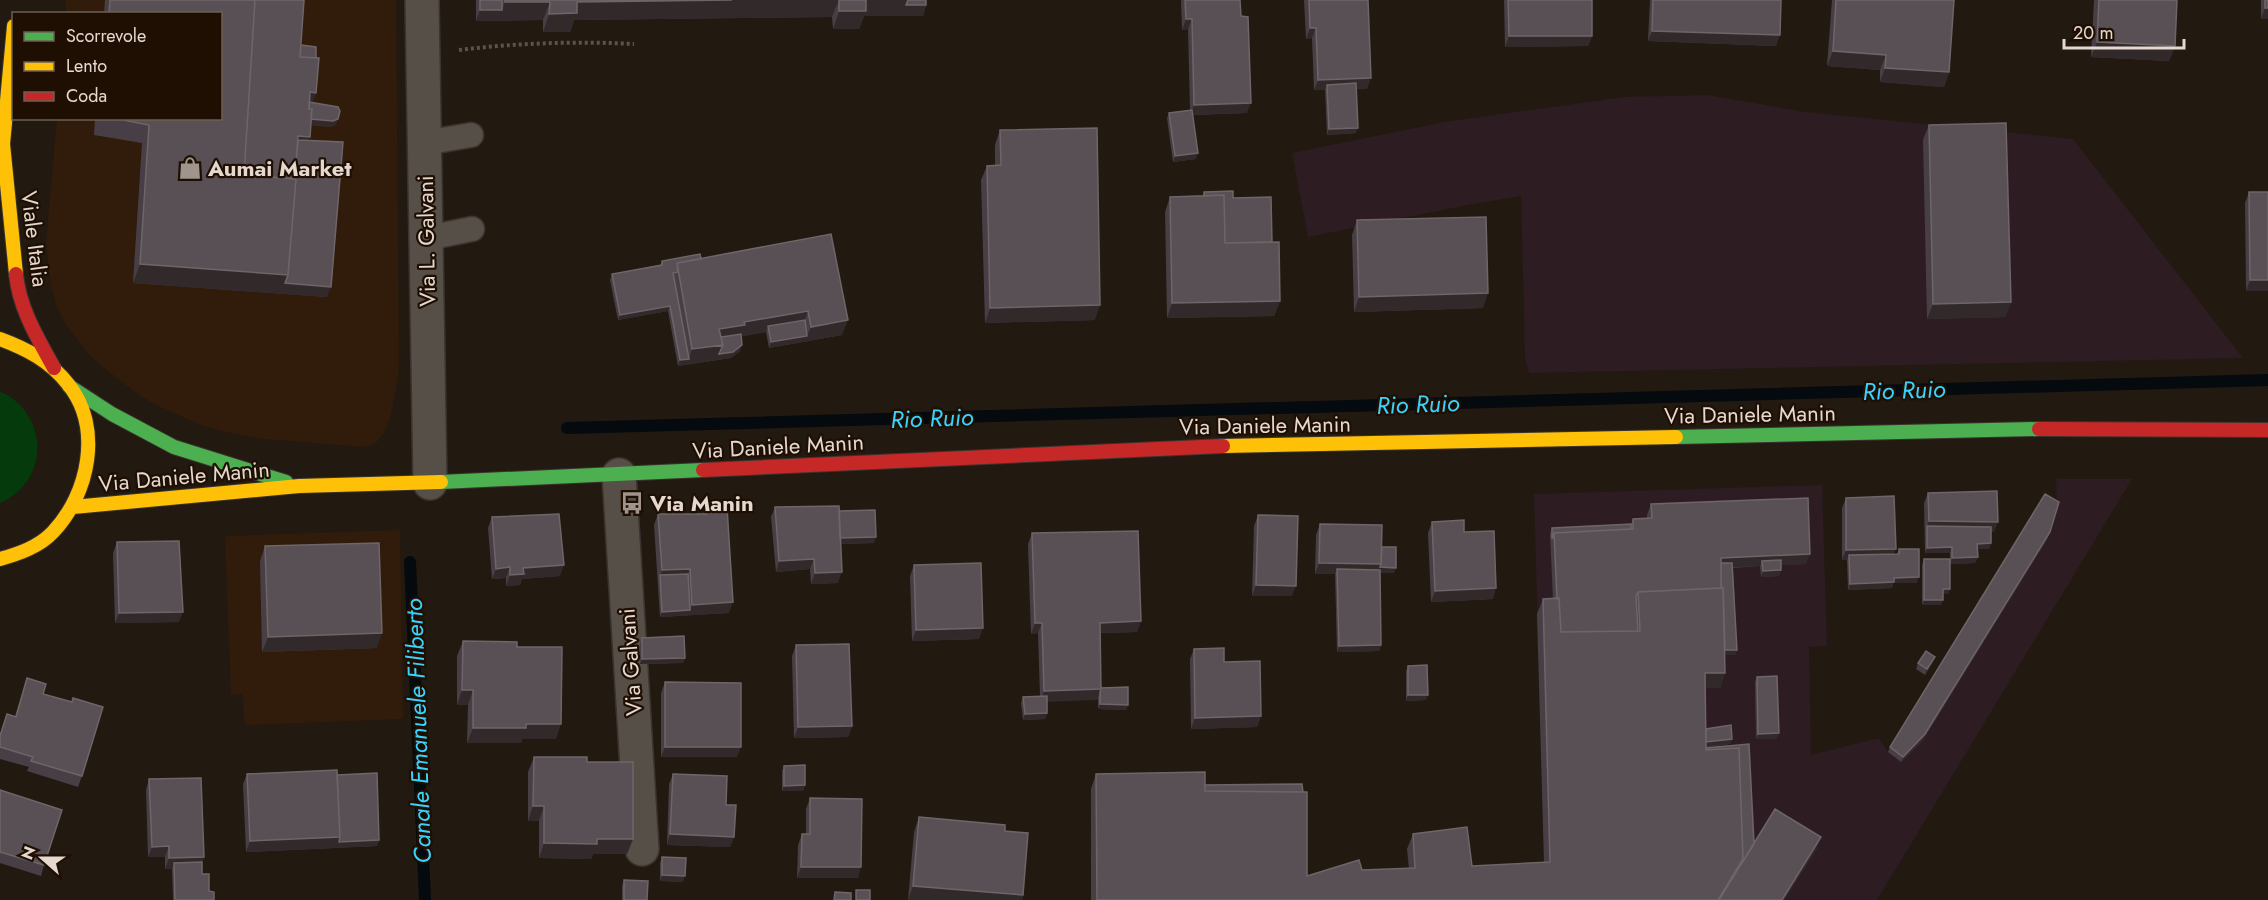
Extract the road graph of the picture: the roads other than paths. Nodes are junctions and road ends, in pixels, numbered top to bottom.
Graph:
1 (422, 0) edge
2 (12, 45) edge
3 (471, 135) dead end
4 (424, 143) junction
5 (1, 148) edge
6 (472, 229) dead end
7 (427, 238) junction
8 (0, 339) edge
9 (54, 368) junction
10 (69, 386) junction
11 (2268, 430) edge
12 (619, 475) junction
13 (430, 483) junction
14 (299, 486) junction
15 (73, 507) junction
16 (23, 552) junction
17 (0, 559) edge
18 (0, 569) edge
19 (642, 849) dead end

1 - 4 street, Via L. Galvani
2 - 5 main road, Viale Italia
3 - 4 lane
4 - 7 street, Via L. Galvani
5 - 9 main road, Viale Italia
6 - 7 lane
7 - 13 street, Via L. Galvani
8 - 9 main road
9 - 10 main road
10 - 14 main road, Via Daniele Manin
10 - 15 main road
11 - 12 main road, Via Daniele Manin
12 - 13 main road, Via Daniele Manin
12 - 19 street, Via Galvani
13 - 14 main road, Via Daniele Manin
14 - 15 main road, Via Daniele Manin
15 - 16 main road
16 - 17 main road
16 - 18 main road

